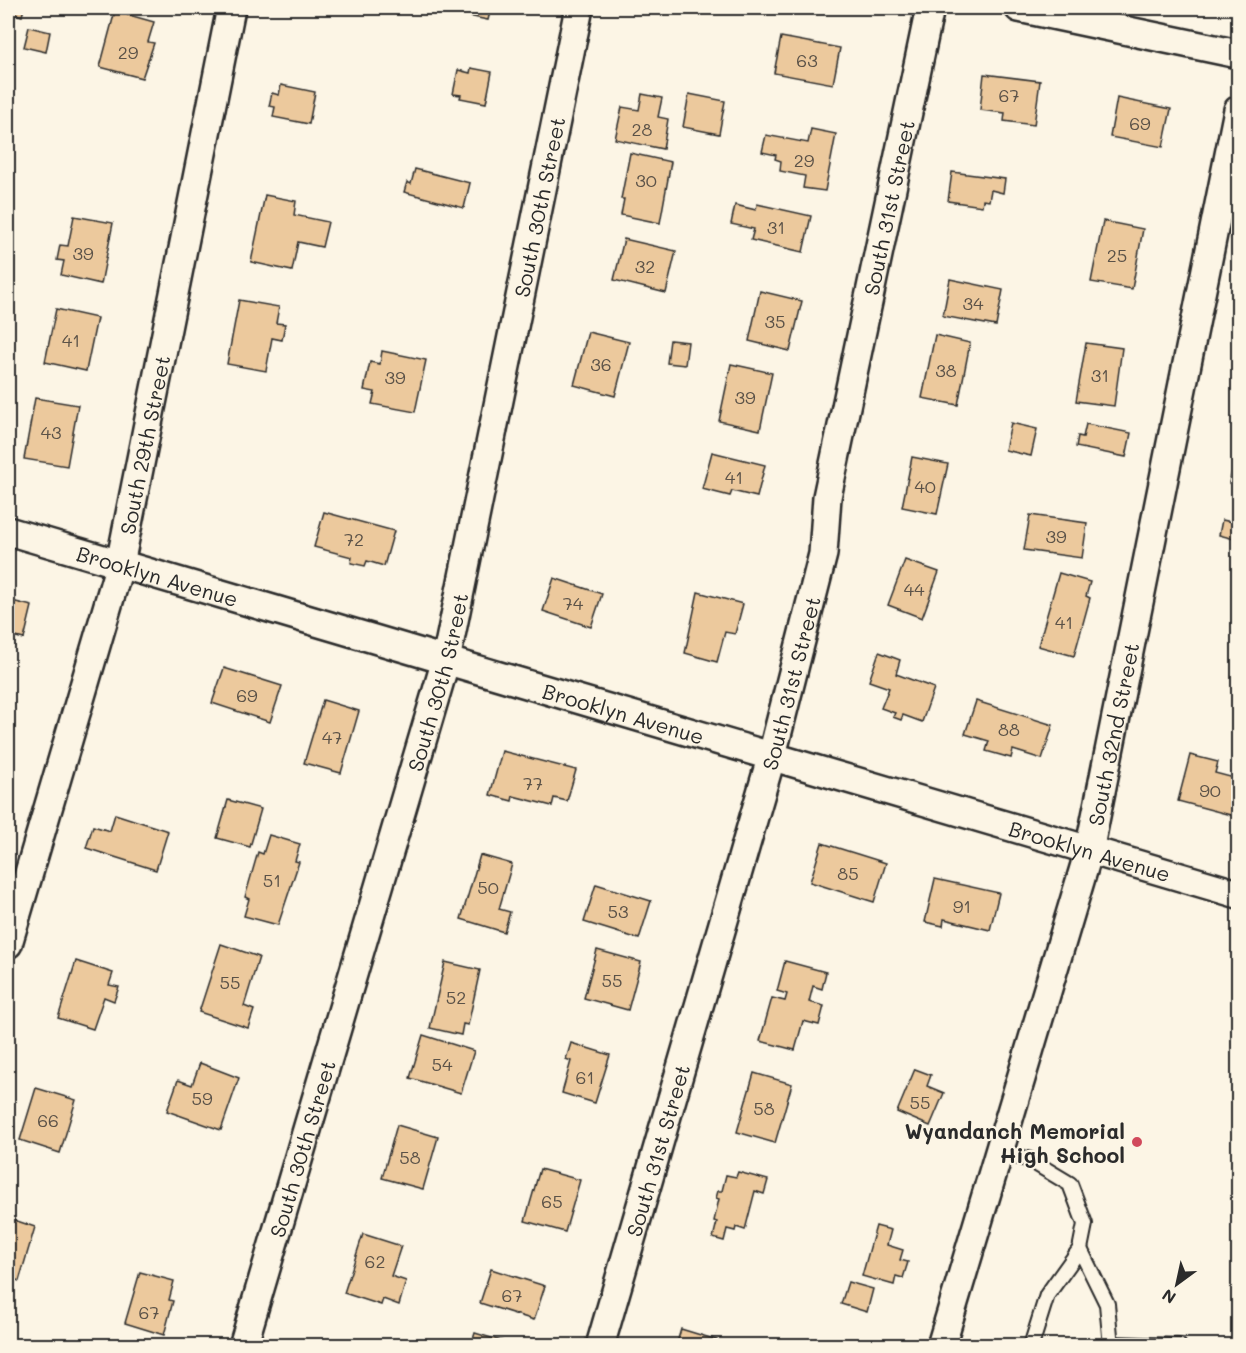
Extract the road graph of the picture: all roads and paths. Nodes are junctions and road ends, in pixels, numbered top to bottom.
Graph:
1 (231, 8) edge
2 (579, 8) edge
3 (930, 8) edge
4 (1019, 8) edge
5 (1239, 54) edge
6 (1239, 110) edge
7 (8, 531) edge
8 (120, 564) junction
9 (446, 660) junction
10 (772, 756) junction
11 (1089, 851) junction
12 (1239, 894) edge
13 (8, 944) edge
14 (999, 1151) junction
15 (1080, 1249) junction
16 (1111, 1345) edge
17 (243, 1346) edge
18 (600, 1346) edge
19 (941, 1346) edge
20 (1032, 1346) edge
21 (1179, 1346) edge

1 - 8 street, South 29th Street
2 - 9 street, South 30th Street
3 - 10 street, South 31st Street
4 - 5 street
6 - 11 street, South 32nd Street
7 - 8 street, Brooklyn Avenue
8 - 9 street, Brooklyn Avenue
8 - 13 street, South 29th Street
9 - 10 street, Brooklyn Avenue
9 - 17 street, South 30th Street
10 - 11 street, Brooklyn Avenue
10 - 18 street, South 31st Street
11 - 12 street, Brooklyn Avenue
11 - 14 street, South 32nd Street
14 - 15 lane
14 - 19 street, South 32nd Street
15 - 16 lane
15 - 20 lane
16 - 21 lane

